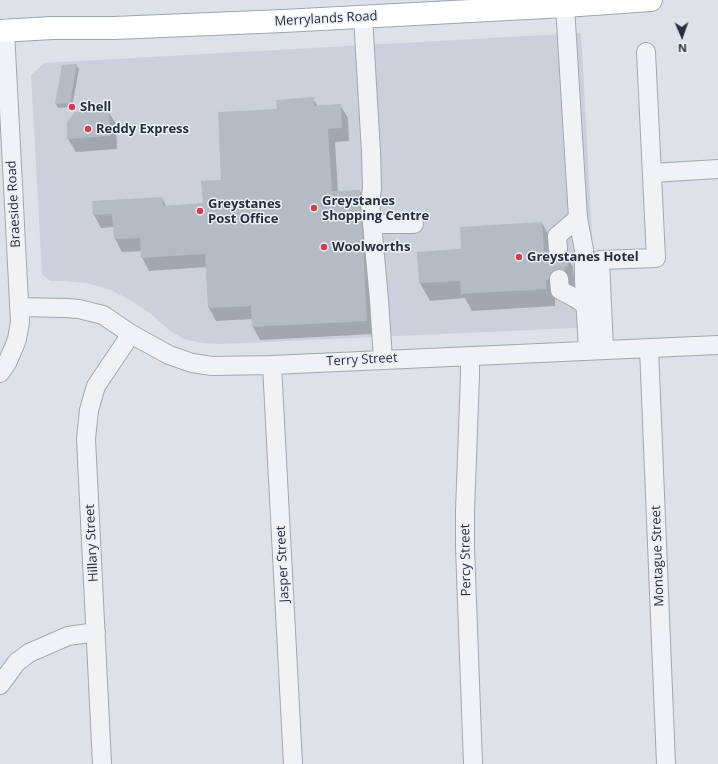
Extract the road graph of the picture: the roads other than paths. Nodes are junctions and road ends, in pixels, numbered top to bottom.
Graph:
1 (651, 0) edge
2 (565, 6) junction
3 (362, 17) junction
4 (3, 31) edge
5 (646, 52) dead end
6 (718, 169) edge
7 (652, 173) junction
8 (578, 218) junction
9 (372, 224) junction
10 (414, 224) dead end
11 (558, 249) tunnel mouth
12 (559, 279) tunnel mouth
13 (586, 305) junction
14 (20, 307) junction
15 (131, 334) junction
16 (718, 345) edge
17 (649, 348) junction
18 (596, 350) junction
19 (470, 356) junction
20 (383, 359) junction
21 (272, 365) junction
22 (0, 373) edge
23 (96, 632) junction
24 (0, 685) edge
25 (102, 764) edge
26 (293, 764) edge
27 (473, 764) edge
28 (666, 764) edge

1 - 2 main road, Merrylands Road
2 - 3 main road, Merrylands Road
2 - 8 street
3 - 4 main road, Merrylands Road
3 - 9 street
4 - 14 street, Braeside Road
5 - 7 street
6 - 7 street
7 - 18 street
8 - 11 street
8 - 13 street
9 - 10 street
9 - 20 street
12 - 13 street
13 - 18 street
14 - 15 street, Terry Street
14 - 22 street, Braeside Road
15 - 21 street, Terry Street
15 - 23 street, Hillary Street
16 - 17 street, Terry Street
17 - 18 street, Terry Street
17 - 28 street, Montague Street
18 - 19 street, Terry Street
19 - 20 street, Terry Street
19 - 27 street, Percy Street
20 - 21 street, Terry Street
21 - 26 street, Jasper Street
23 - 24 street
23 - 25 street, Hillary Street

